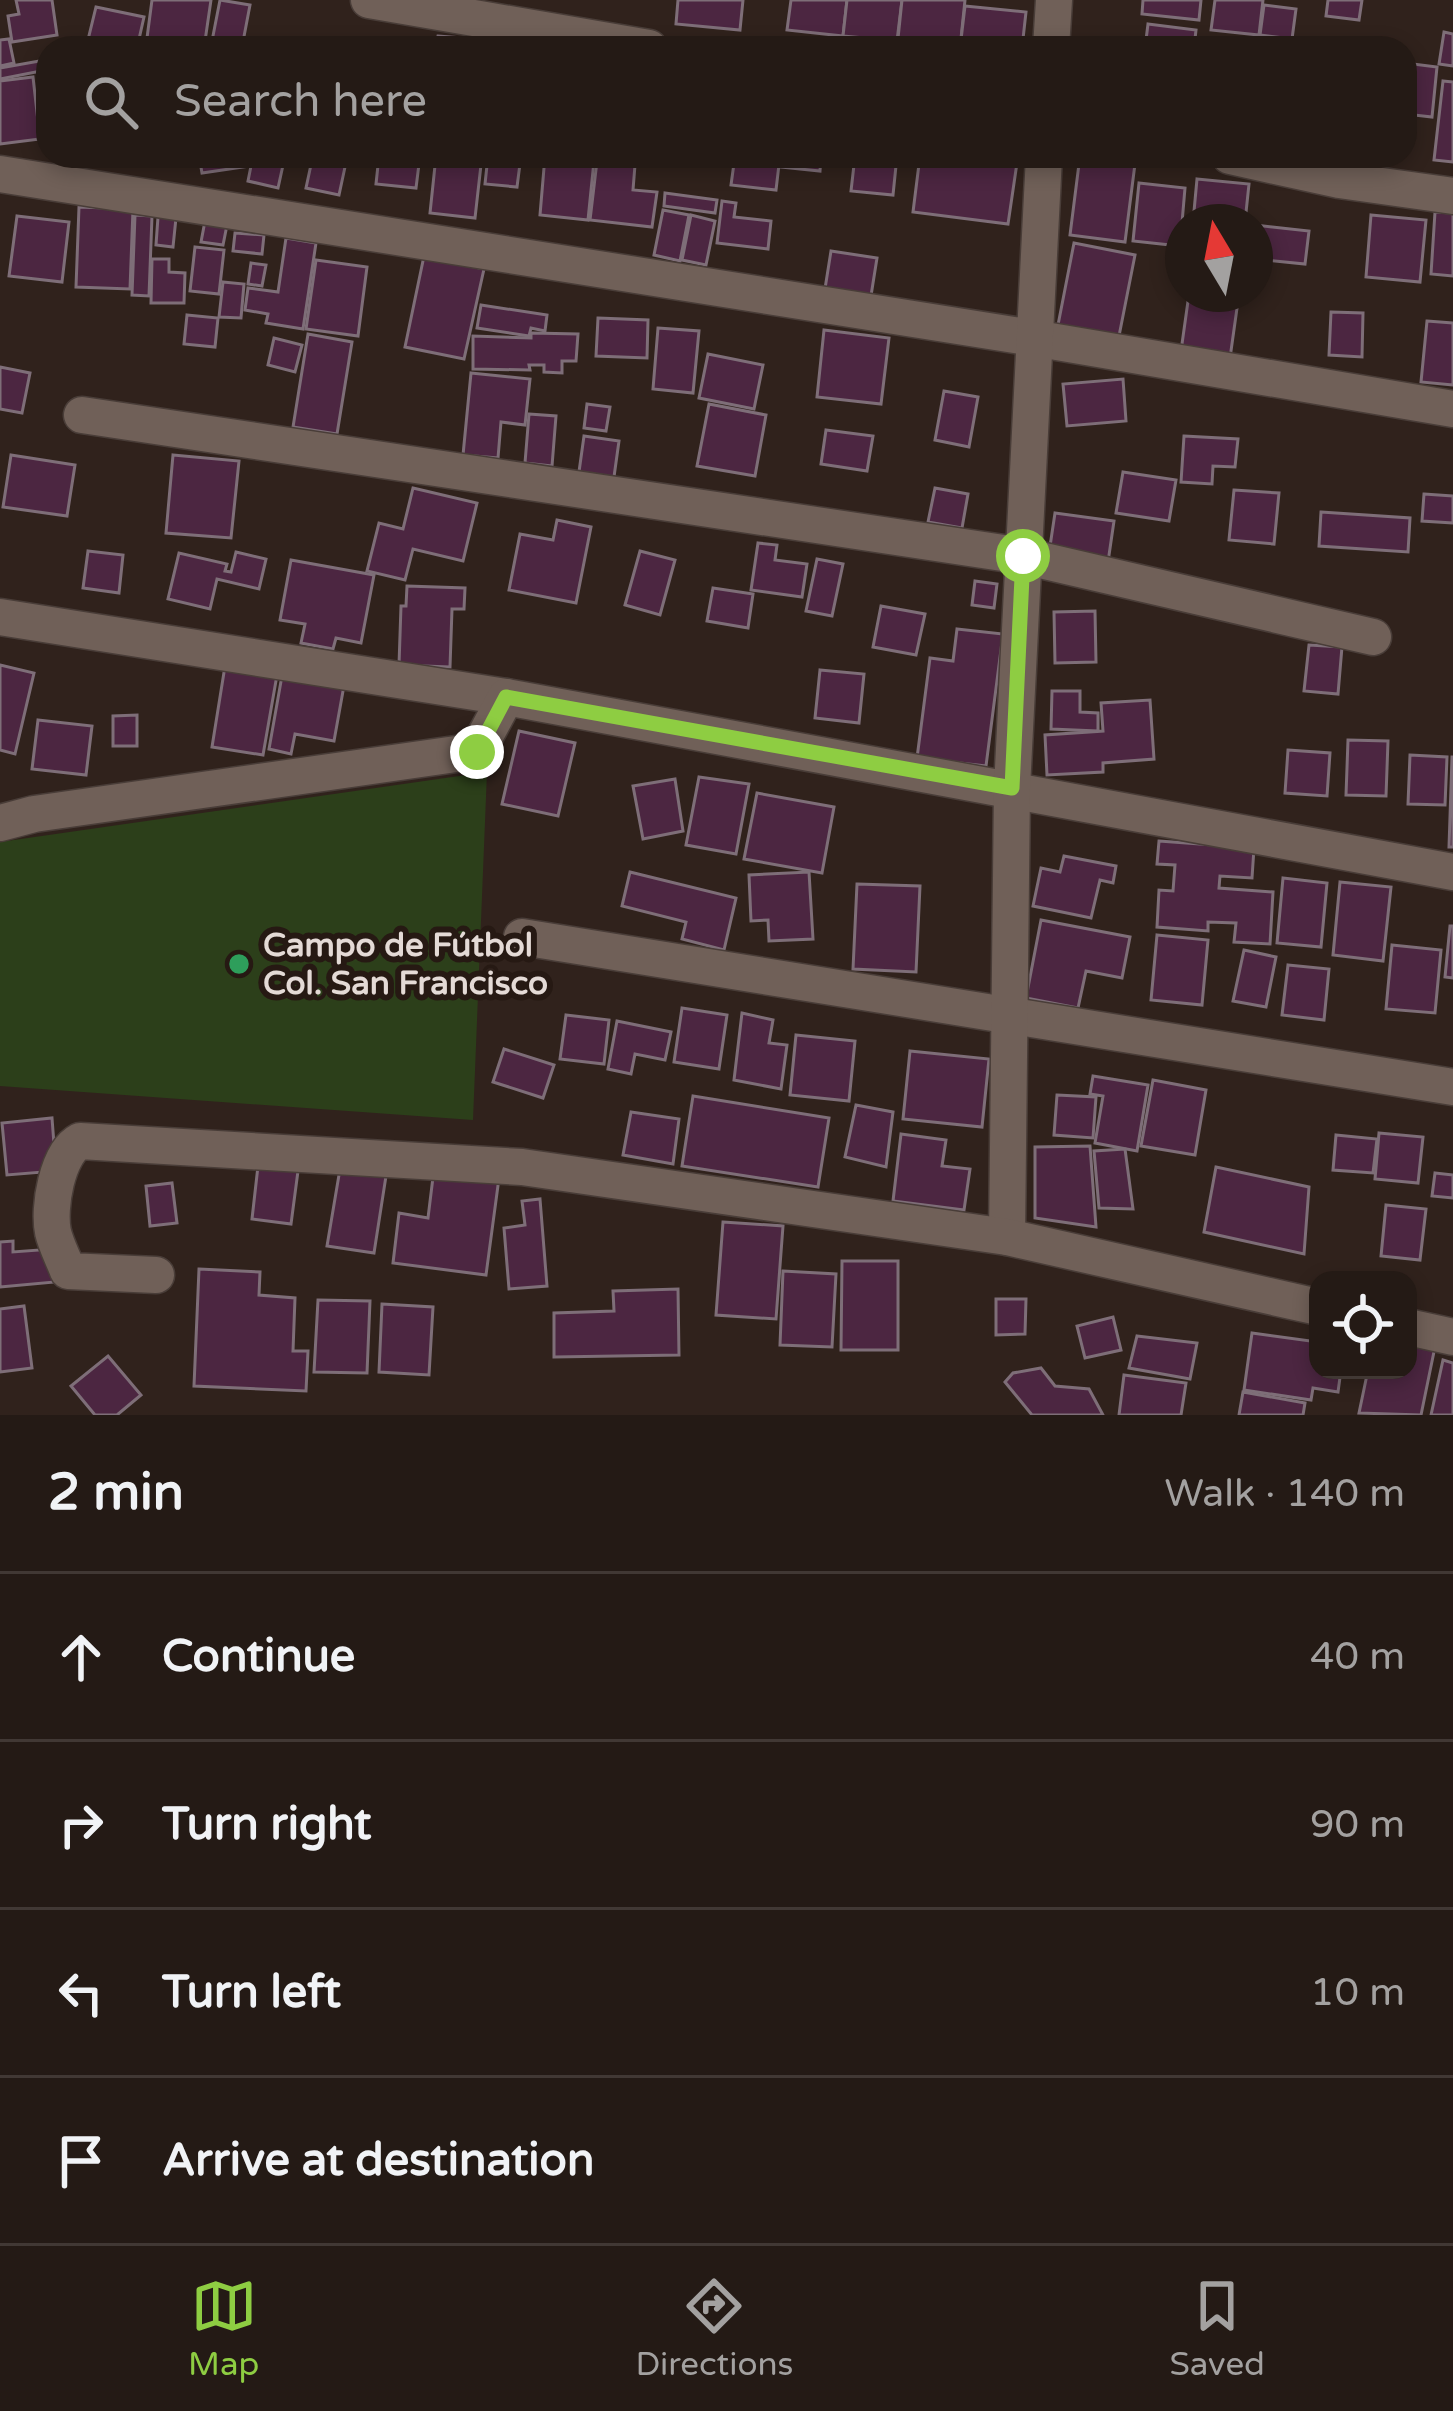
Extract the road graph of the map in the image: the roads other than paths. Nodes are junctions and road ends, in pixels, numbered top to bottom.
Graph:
1 (369, 0) edge
2 (1054, 0) edge
3 (579, 36) edge
4 (1052, 36) edge
5 (1043, 168) edge
6 (1284, 168) edge
7 (0, 174) edge
8 (1453, 196) edge
9 (1033, 338) junction
10 (1453, 409) edge
11 (82, 416) dead end
12 (1023, 556) junction
13 (0, 616) edge
14 (1372, 637) dead end
15 (506, 697) junction
16 (1012, 788) junction
17 (0, 823) edge
18 (1453, 872) edge
19 (522, 937) dead end
20 (1007, 1018) junction
21 (1453, 1087) edge
22 (1007, 1237) junction
23 (156, 1275) dead end
24 (1309, 1304) edge
25 (1417, 1329) edge
26 (1453, 1337) edge

1 - 3 street
2 - 4 street
5 - 9 street
6 - 8 street
7 - 9 street
9 - 10 street
9 - 12 street
11 - 12 street
12 - 14 street
12 - 16 street
13 - 15 street
15 - 16 street
15 - 17 street
16 - 18 street
16 - 20 street
19 - 20 street
20 - 21 street
20 - 22 street
22 - 23 street
22 - 24 street
25 - 26 street

